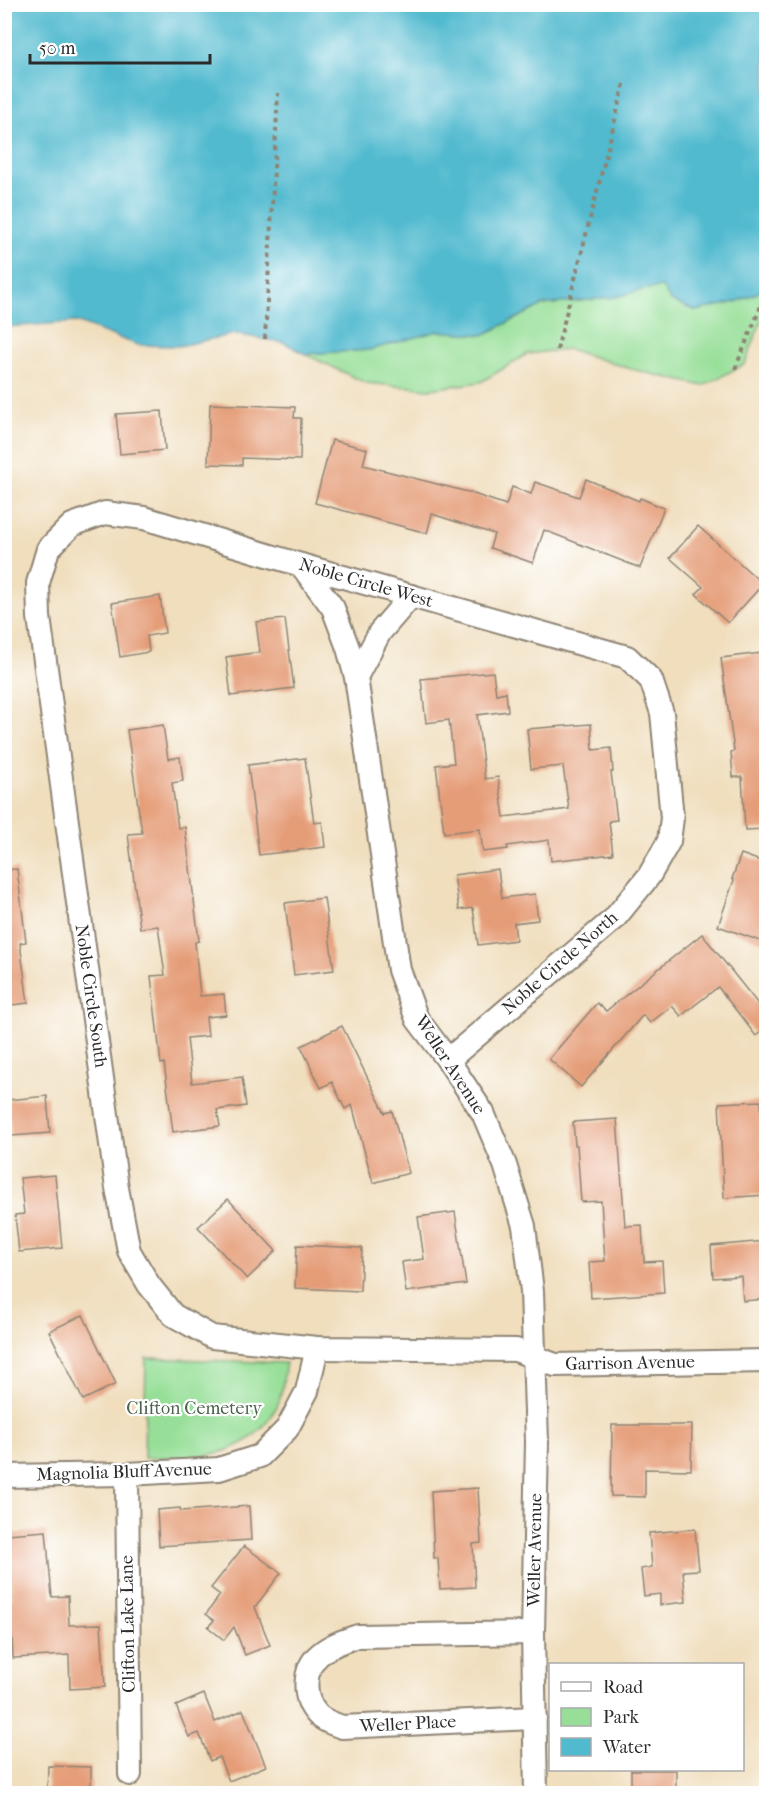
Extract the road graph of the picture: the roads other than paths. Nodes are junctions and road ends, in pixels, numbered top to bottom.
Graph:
1 (72, 525) joint
2 (301, 565) junction
3 (411, 596) junction
4 (356, 677) junction
5 (651, 680) joint
6 (448, 1060) junction
7 (317, 1348) junction
8 (534, 1355) junction
9 (766, 1361) edge
10 (127, 1474) junction
11 (4, 1476) edge
12 (533, 1633) junction
13 (535, 1718) junction
14 (130, 1774) dead end
15 (536, 1794) edge

1 - 2 street, Noble Circle West
1 - 7 street, Noble Circle South
2 - 3 street, Noble Circle West
2 - 4 street, Weller Avenue
3 - 4 street
3 - 5 street, Noble Circle West
4 - 6 street, Weller Avenue
5 - 6 street, Noble Circle North
6 - 8 street, Weller Avenue
7 - 8 street, Garrison Avenue
7 - 10 street, Magnolia Bluff Avenue
8 - 9 street, Garrison Avenue
8 - 12 street, Weller Avenue
10 - 11 street, Magnolia Bluff Avenue
10 - 14 street, Clifton Lake Lane
12 - 13 street, Weller Avenue
12 - 13 street, Weller Place
13 - 15 street, Weller Avenue

